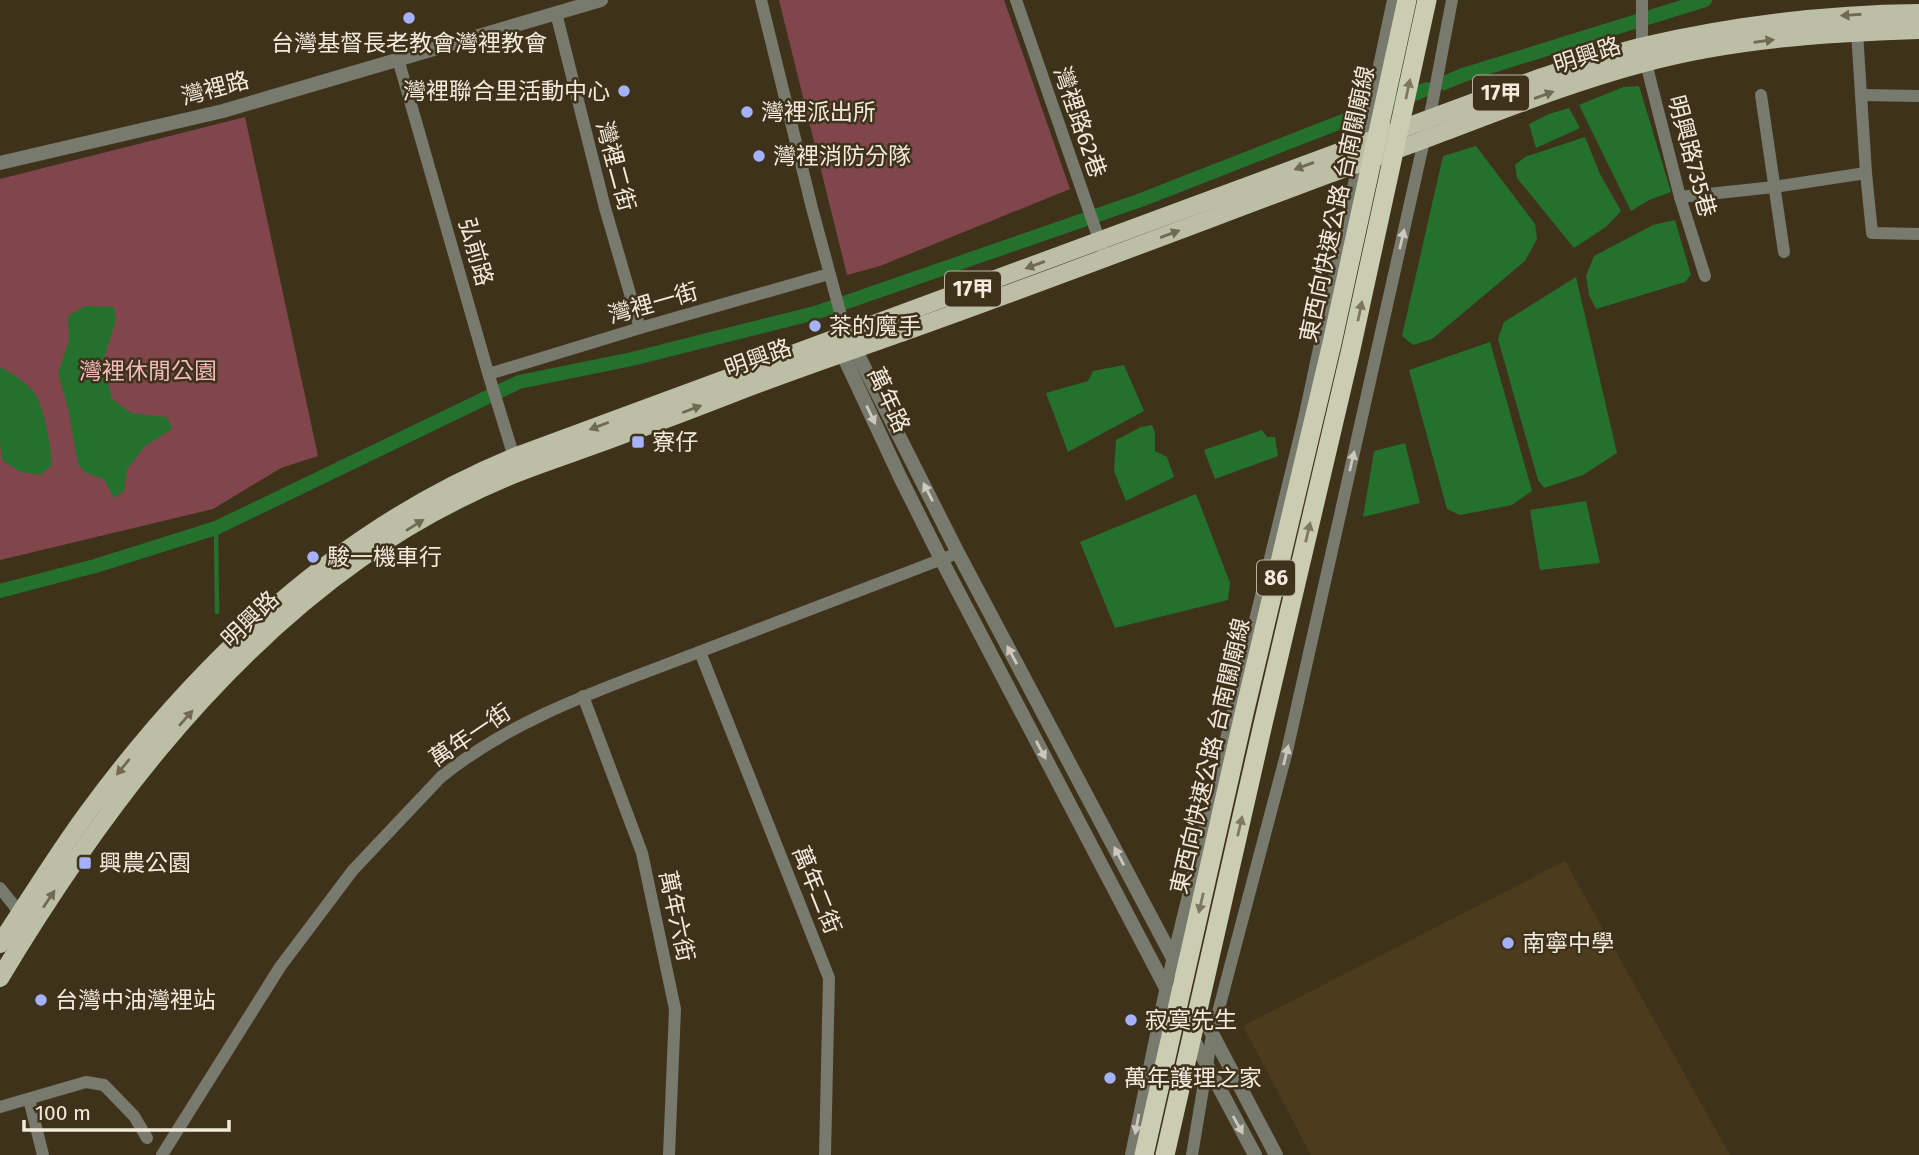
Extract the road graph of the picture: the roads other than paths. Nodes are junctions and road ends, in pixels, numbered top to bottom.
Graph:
1 (601, 0) edge
2 (761, 0) edge
3 (1016, 0) edge
4 (1393, 0) edge
5 (1407, 0) edge
6 (1427, 0) edge
7 (1452, 0) edge
8 (1642, 0) edge
9 (556, 13) junction
10 (1919, 13) edge
11 (1919, 30) edge
12 (1857, 32) junction
13 (1644, 51) junction
14 (398, 59) junction
15 (1761, 95) dead end
16 (1861, 95) junction
17 (1919, 96) edge
18 (1428, 120) junction
19 (1424, 140) junction
20 (1362, 145) junction
21 (0, 163) edge
22 (1359, 163) junction
23 (1866, 173) junction
24 (1774, 187) junction
25 (1680, 197) junction
26 (1919, 234) edge
27 (1099, 241) junction
28 (1784, 252) dead end
29 (1706, 276) dead end
30 (830, 279) junction
31 (640, 328) junction
32 (848, 345) junction
33 (489, 375) junction
34 (514, 457) junction
35 (958, 553) junction
36 (940, 559) junction
37 (700, 652) junction
38 (583, 696) junction
39 (0, 888) edge
40 (26, 920) junction
41 (0, 944) edge
42 (1173, 957) junction
43 (0, 978) edge
44 (1166, 986) junction
45 (1212, 1035) junction
46 (1208, 1068) junction
47 (29, 1099) junction
48 (0, 1107) edge
49 (147, 1138) dead end
50 (43, 1155) edge
51 (162, 1155) edge
52 (669, 1155) edge
53 (825, 1155) edge
54 (1131, 1155) edge
55 (1144, 1155) edge
56 (1165, 1155) edge
57 (1192, 1155) edge
58 (1255, 1155) edge
59 (1276, 1155) edge

1 - 9 street, 灣裡路
2 - 30 street
3 - 27 street, 灣裡路62巷
4 - 20 street
5 -> 55 highway, 東西向快速公路 台南關廟線 / 86, bridge
56 -> 6 highway, 東西向快速公路 台南關廟線 / 86, bridge
7 - 18 street
8 - 13 street, 明興路735巷
9 - 14 street, 灣裡路
9 - 31 street, 灣裡二街
10 -> 13 main road, 明興路 / 17甲
11 - 12 main road, 明興路 / 17甲
13 -> 12 main road, 明興路 / 17甲
12 - 16 street
13 - 18 main road, 明興路 / 17甲
19 -> 13 main road, 明興路 / 17甲
13 - 25 street, 明興路735巷
14 - 21 street, 灣裡路
14 - 33 street, 弘前路
15 - 24 street
16 - 17 street
16 - 23 street
18 - 19 street
18 - 20 main road, 明興路 / 17甲
19 - 22 main road, 明興路 / 17甲
45 -> 19 street
20 - 22 street
20 -> 27 main road, 明興路 / 17甲
27 -> 22 main road, 明興路 / 17甲
22 - 42 street
23 - 24 street
23 - 26 street
24 - 25 street
24 - 28 street
25 - 29 street, 明興路735巷
27 - 32 main road, 明興路 / 17甲
30 - 31 street, 灣裡一街
30 - 32 street
31 - 33 street, 灣裡一街
32 -> 34 main road, 明興路 / 17甲
35 -> 32 street, 萬年路
32 -> 36 street, 萬年路
40 -> 32 main road, 明興路 / 17甲
33 - 34 street, 弘前路
34 -> 40 main road, 明興路 / 17甲
35 - 36 street, 萬年一街
42 -> 35 street, 萬年路
36 - 37 street, 萬年一街
36 -> 44 street, 萬年路
37 - 38 street, 萬年一街
37 - 53 street, 萬年二街
38 - 51 street, 萬年一街
38 - 52 street, 萬年六街
39 - 40 street
40 - 41 main road, 明興路 / 17甲
40 - 43 main road, 明興路 / 17甲
42 - 44 street
42 - 45 street, 萬年路
44 - 46 street, 萬年路
44 -> 54 street
45 - 46 street
45 - 59 street, 萬年路
46 - 57 street
46 -> 58 street, 萬年路
47 - 48 street
47 - 49 street
47 - 50 street

